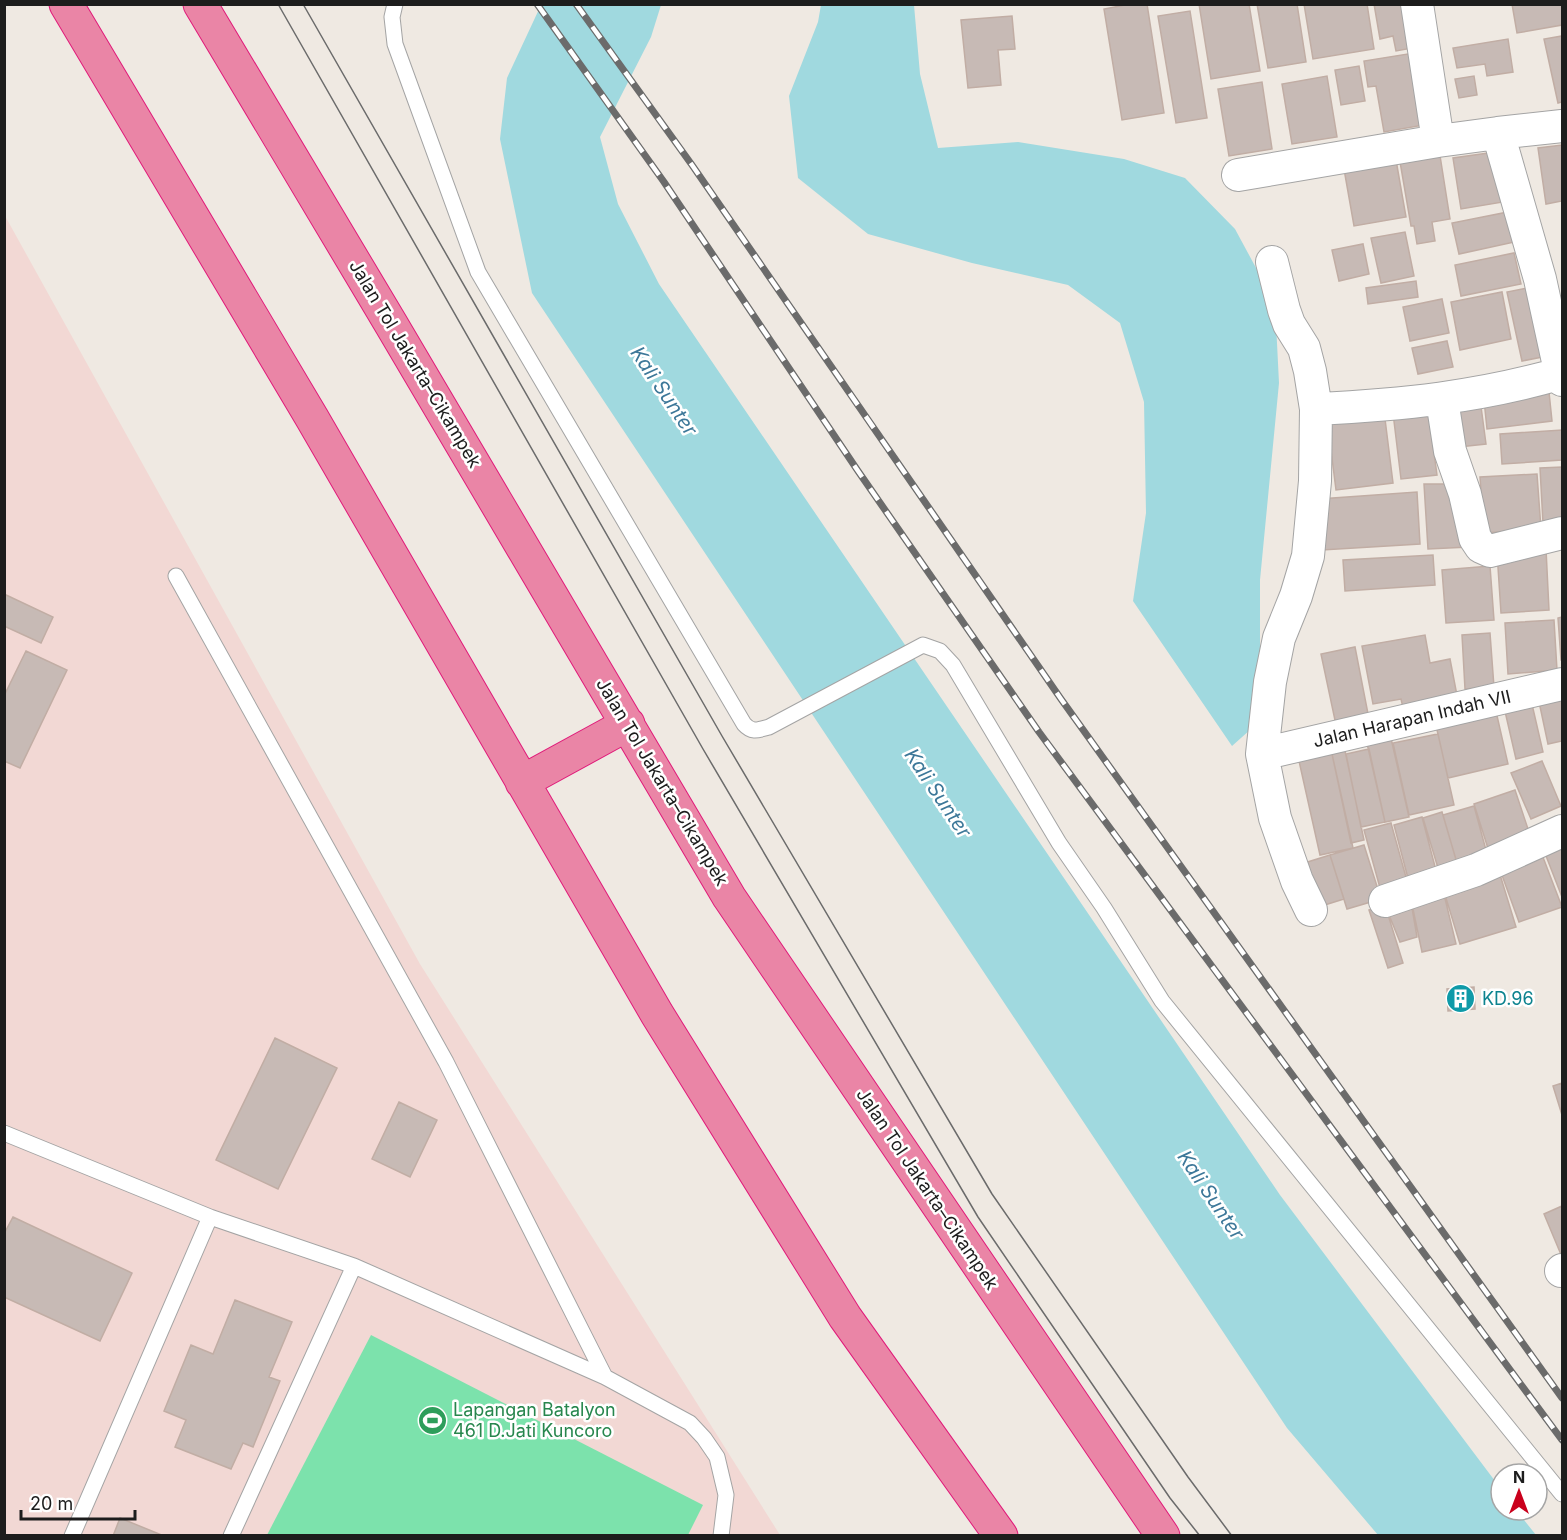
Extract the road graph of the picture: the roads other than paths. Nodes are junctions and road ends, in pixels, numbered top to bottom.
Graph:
1 (66, 4) edge
2 (200, 4) edge
3 (394, 4) edge
4 (1417, 4) edge
5 (1563, 126) edge
6 (1498, 134) junction
7 (1438, 141) junction
8 (1238, 175) dead end
9 (1272, 262) dead end
10 (1562, 376) edge
11 (1442, 400) junction
12 (1316, 409) junction
13 (1563, 533) edge
14 (176, 576) dead end
15 (1563, 684) edge
16 (628, 724) junction
17 (1262, 754) junction
18 (522, 782) junction
19 (1563, 831) edge
20 (1385, 901) dead end
21 (1311, 910) dead end
22 (4, 1133) edge
23 (210, 1217) junction
24 (354, 1266) junction
25 (605, 1377) junction
26 (1563, 1494) edge
27 (72, 1536) edge
28 (231, 1536) edge
29 (721, 1536) edge
30 (1001, 1536) edge
31 (1163, 1536) edge

1 - 18 highway
2 - 16 highway, Jalan Tol Jakarta–Cikampek
3 - 26 lane
4 - 7 street
5 - 6 street
6 - 7 street
6 - 10 street
7 - 8 street
9 - 12 street
10 - 11 street
11 - 12 street
11 - 13 street
12 - 17 street
14 - 25 lane
15 - 17 street, Jalan Harapan Indah VII
16 - 18 highway
16 - 31 highway, Jalan Tol Jakarta–Cikampek
17 - 21 street
18 - 30 highway
19 - 20 street
22 - 23 lane
23 - 24 lane
23 - 27 lane
24 - 25 lane
24 - 28 lane
25 - 29 lane

